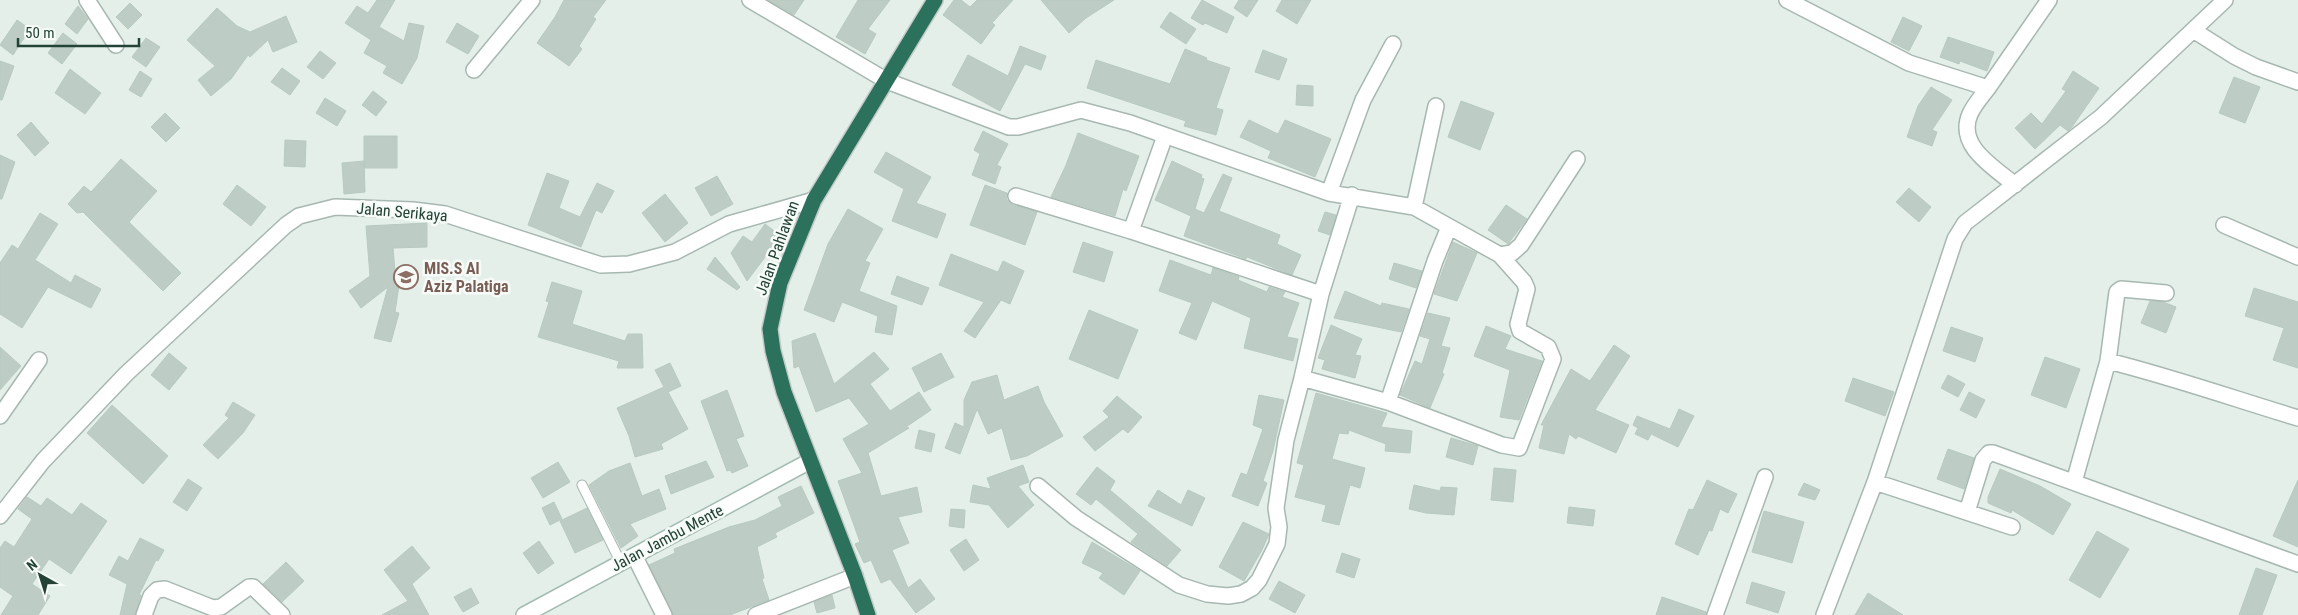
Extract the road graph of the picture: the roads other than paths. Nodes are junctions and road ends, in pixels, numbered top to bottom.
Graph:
1 (87, 0) edge
2 (532, 0) edge
3 (750, 0) edge
4 (935, 0) edge
5 (1787, 0) edge
6 (2049, 0) edge
7 (2225, 0) edge
8 (2193, 30) junction
9 (1393, 44) dead end
10 (116, 45) dead end
11 (474, 70) dead end
12 (887, 81) junction
13 (2298, 82) edge
14 (1988, 88) junction
15 (1436, 106) dead end
16 (1165, 136) junction
17 (1577, 159) dead end
18 (2015, 185) junction
19 (1328, 193) junction
20 (1016, 196) dead end
21 (1352, 196) junction
22 (814, 200) junction
23 (1414, 207) junction
24 (2224, 225) dead end
25 (1450, 227) junction
26 (1131, 230) junction
27 (1500, 255) junction
28 (2298, 257) edge
29 (2166, 293) dead end
30 (1321, 294) junction
31 (39, 360) dead end
32 (2108, 361) junction
33 (1302, 378) junction
34 (1388, 402) junction
35 (0, 416) edge
36 (2298, 418) edge
37 (810, 461) junction
38 (1765, 477) dead end
39 (1876, 482) junction
40 (2074, 482) junction
41 (582, 485) dead end
42 (1038, 486) dead end
43 (1967, 512) junction
44 (0, 516) edge
45 (2012, 527) dead end
46 (635, 557) junction
47 (621, 563) junction
48 (2298, 564) edge
49 (855, 576) junction
50 (144, 615) edge
51 (282, 615) edge
52 (524, 615) edge
53 (664, 615) edge
54 (756, 615) edge
55 (868, 615) edge
56 (1715, 615) edge
57 (1824, 615) edge

1 - 10 street
2 - 11 street
3 - 12 street
4 - 12 highway, Jalan Pahlawan
5 - 14 street
6 - 14 street
7 - 8 street
8 - 13 street
8 - 18 street
9 - 19 street
12 - 16 street
12 - 22 highway, Jalan Pahlawan
14 - 18 street
15 - 23 street
16 - 19 street
16 - 26 street
17 - 27 street
18 - 39 street
19 - 21 street
20 - 26 street
21 - 23 street
21 - 30 street
22 - 37 highway, Jalan Pahlawan
22 - 44 street, Jalan Serikaya
23 - 25 street
24 - 28 street
25 - 27 street
25 - 34 street
26 - 30 street
27 - 34 street
29 - 32 street
30 - 33 street
31 - 35 street
32 - 36 street
32 - 40 street
33 - 34 street
33 - 42 street
37 - 46 street, Jalan Jambu Mente
37 - 49 highway, Jalan Pahlawan
38 - 56 street
39 - 43 street
39 - 57 street
40 - 43 street
40 - 48 street
41 - 47 lane
43 - 45 street
46 - 47 street, Jalan Jambu Mente
46 - 53 street
47 - 52 street, Jalan Jambu Mente
49 - 54 street
49 - 55 highway, Jalan Pahlawan
50 - 51 street

